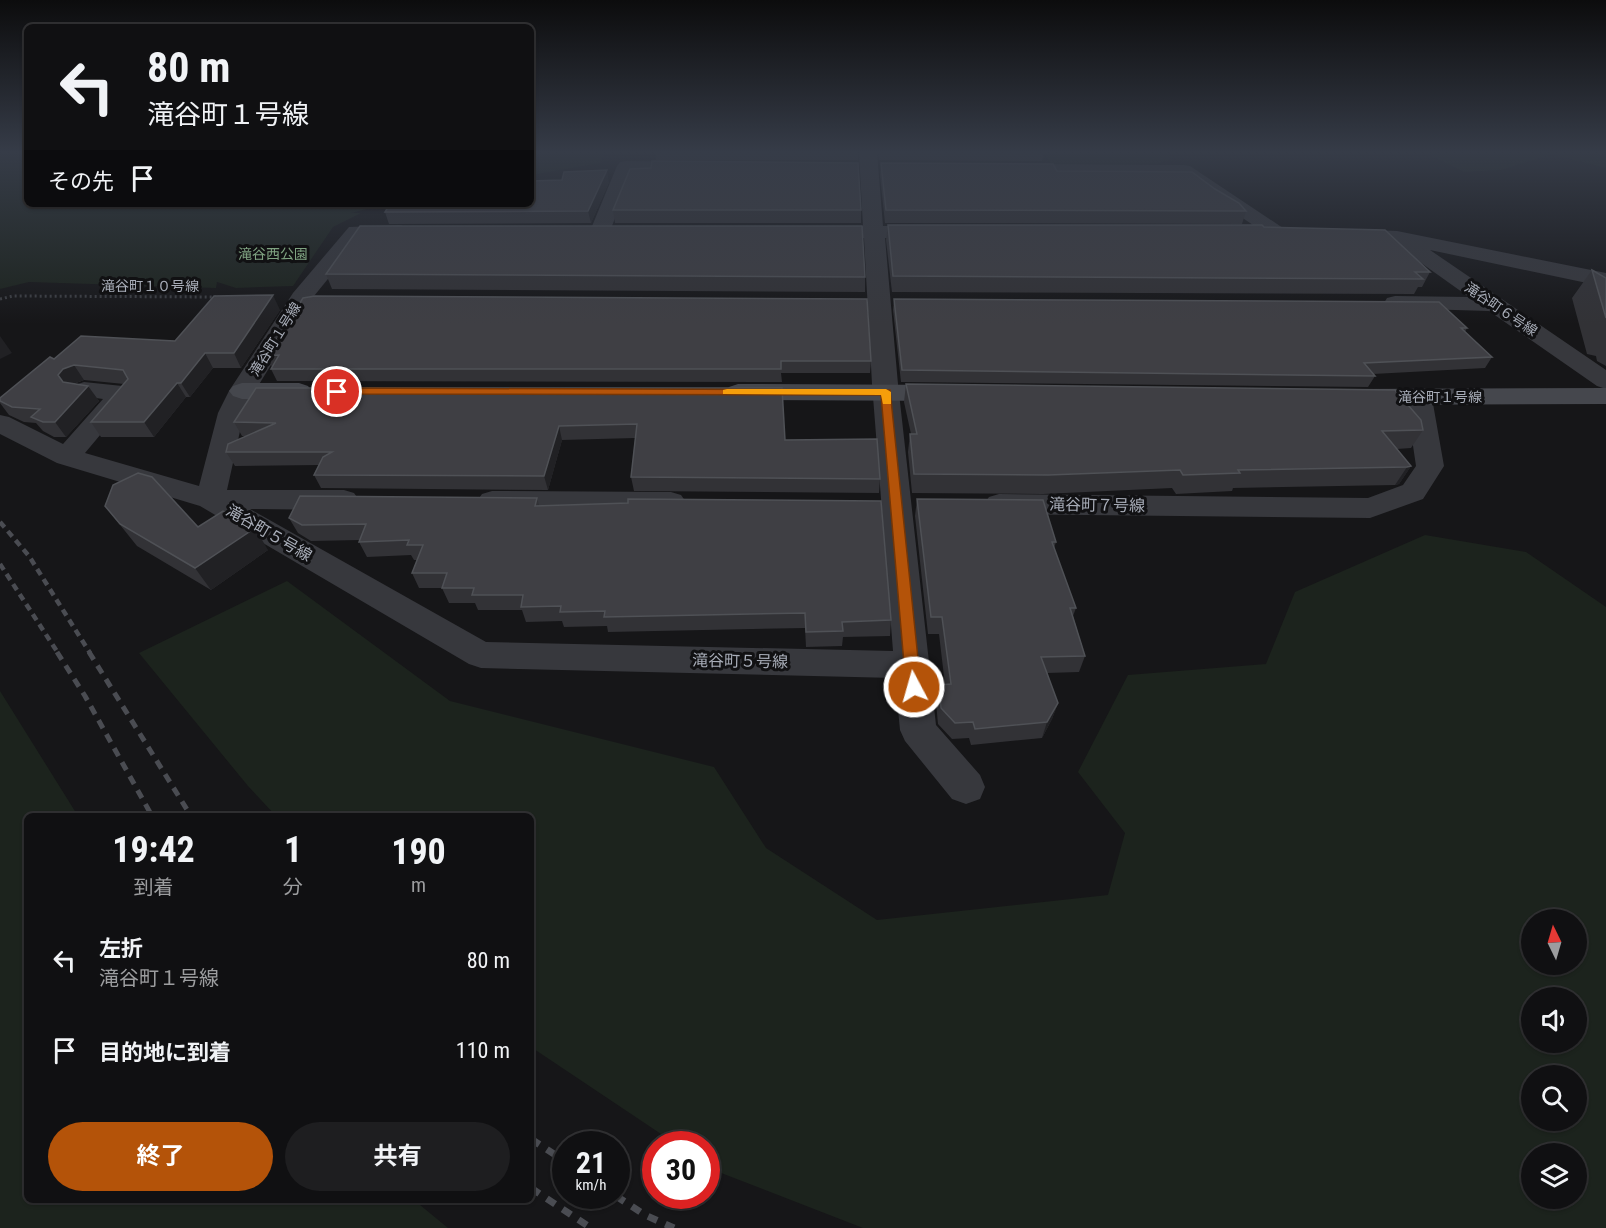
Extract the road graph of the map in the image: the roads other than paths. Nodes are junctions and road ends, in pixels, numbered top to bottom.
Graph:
1 (609, 209) edge
2 (871, 209) edge
3 (1242, 209) edge
4 (426, 231) edge
5 (577, 231) edge
6 (600, 231) junction
7 (624, 231) edge
8 (802, 232) edge
9 (873, 232) junction
10 (956, 232) edge
11 (1240, 232) edge
12 (1276, 232) junction
13 (1298, 233) edge
14 (1331, 234) edge
15 (1397, 237) junction
16 (1606, 280) edge
17 (301, 298) junction
18 (325, 298) edge
19 (1376, 303) edge
20 (1494, 304) junction
21 (1606, 381) edge
22 (84, 390) edge
23 (242, 392) junction
24 (326, 392) edge
25 (719, 392) edge
26 (886, 392) junction
27 (969, 393) edge
28 (1606, 396) edge
29 (1336, 397) edge
30 (1419, 398) junction
31 (0, 423) edge
32 (67, 457) junction
33 (210, 499) junction
34 (375, 500) edge
35 (470, 501) edge
36 (695, 502) edge
37 (967, 504) edge
38 (911, 665) junction
39 (966, 787) dead end

1 - 6 street
2 - 9 street
3 - 12 street
4 - 17 street, 滝谷町１号線
5 - 6 street
6 - 7 street
8 - 9 street
9 - 10 street
9 - 26 street
11 - 12 street
12 - 13 street
14 - 15 street
15 - 16 street
15 - 20 street, 滝谷町６号線
17 - 18 street
17 - 23 street, 滝谷町１号線
19 - 20 street
20 - 21 street, 滝谷町６号線
22 - 32 street
23 - 24 street, 滝谷町１号線
23 - 33 street, 滝谷町５号線
25 - 26 street
26 - 27 street
26 - 38 street
28 - 30 street, 滝谷町１号線
29 - 30 street, 滝谷町１号線
30 - 37 street, 滝谷町７号線
31 - 32 street
32 - 33 street
33 - 34 street
33 - 38 street, 滝谷町５号線
35 - 36 street
38 - 39 street

